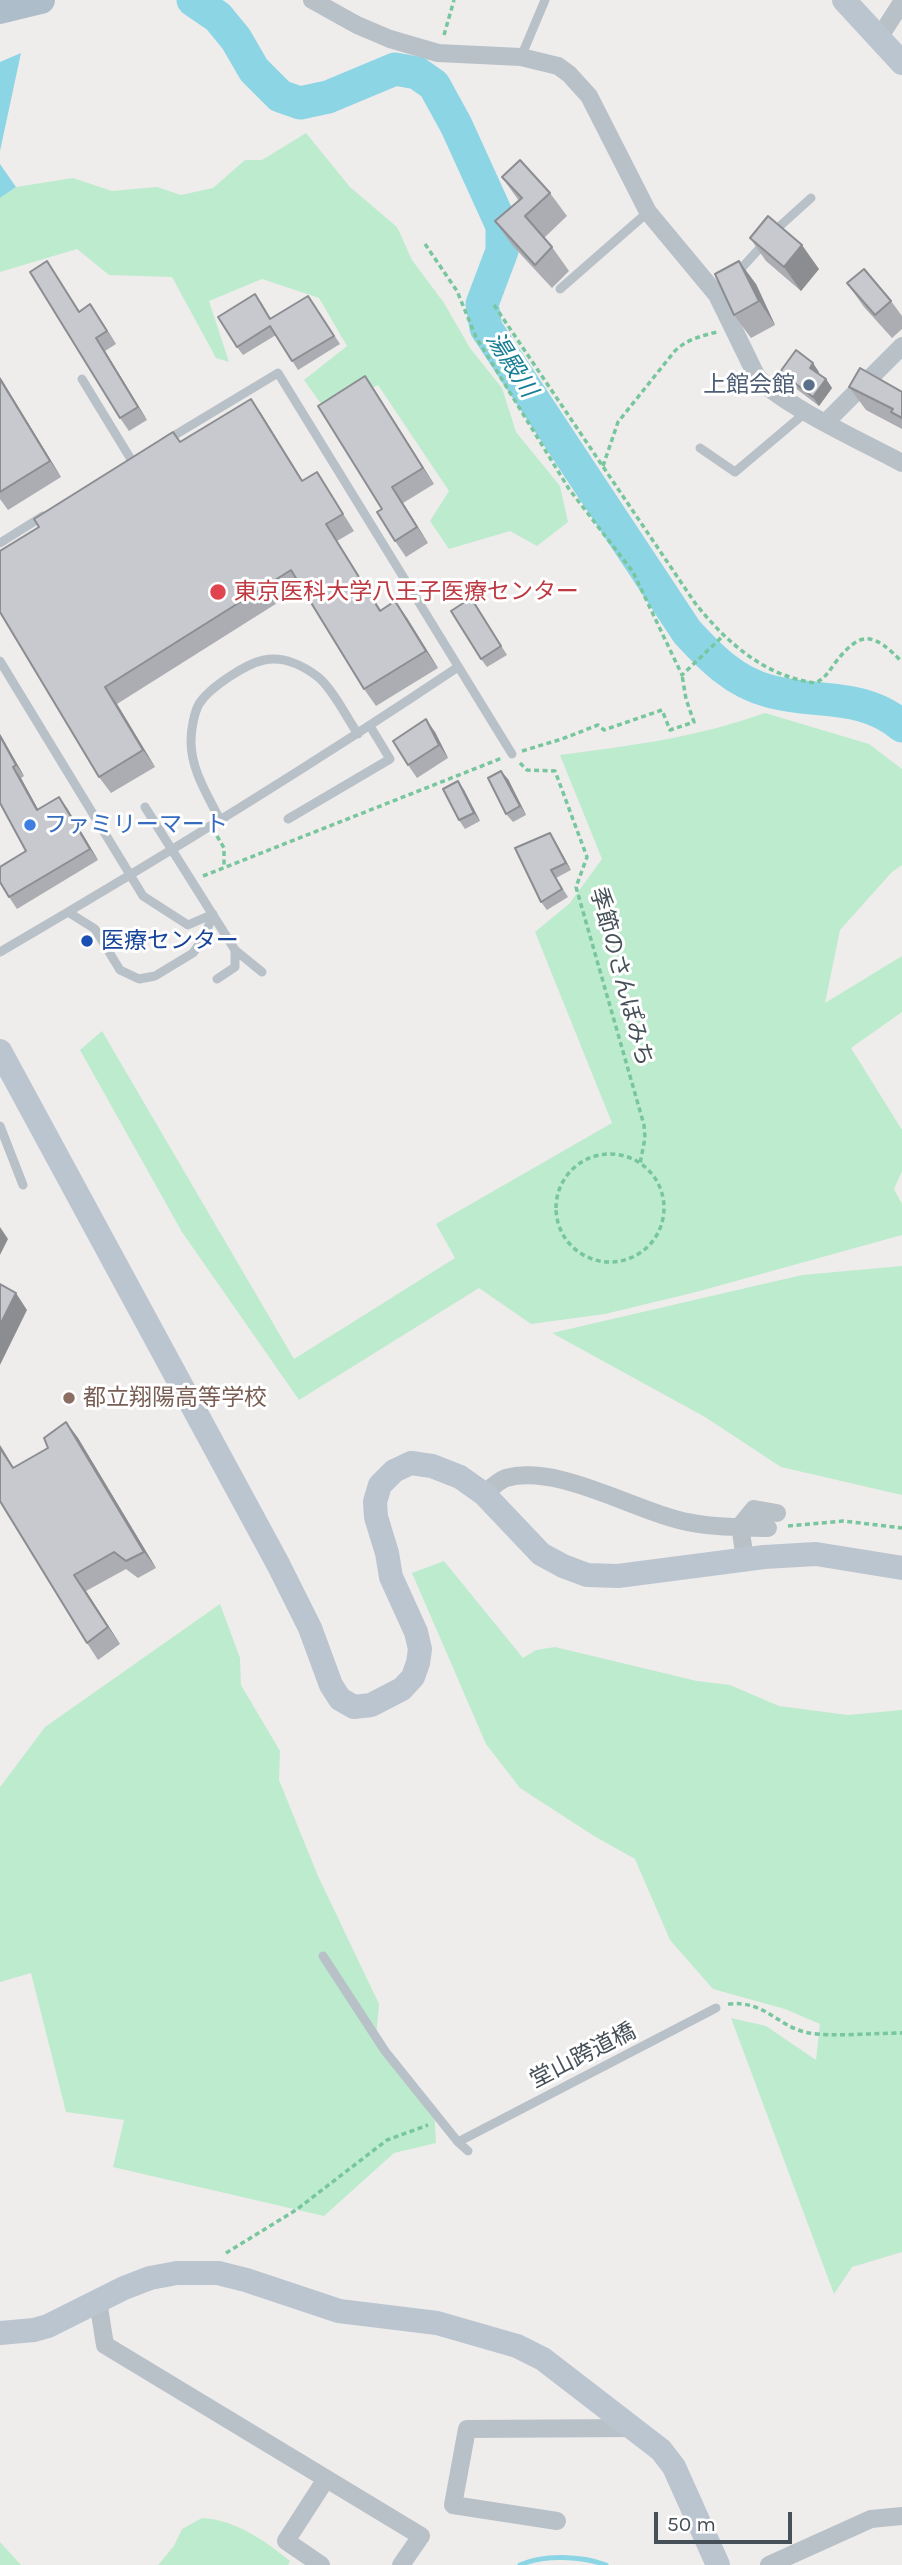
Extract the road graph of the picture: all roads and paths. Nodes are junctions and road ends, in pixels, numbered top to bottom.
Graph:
1 (312, 0) edge
2 (454, 0) edge
3 (545, 0) edge
4 (844, 0) edge
5 (37, 1) edge
6 (902, 2) edge
7 (0, 10) edge
8 (0, 20) edge
9 (879, 38) junction
10 (438, 53) junction
11 (521, 57) junction
12 (902, 63) edge
13 (811, 198) dead end
14 (648, 212) junction
15 (425, 244) dead end
16 (560, 289) dead end
17 (717, 295) junction
18 (494, 305) dead end
19 (732, 327) junction
20 (902, 346) edge
21 (82, 379) dead end
22 (807, 411) junction
23 (826, 422) junction
24 (155, 448) edge
25 (700, 448) dead end
26 (144, 454) edge
27 (132, 461) junction
28 (902, 463) edge
29 (603, 467) junction
30 (121, 468) edge
31 (51, 512) edge
32 (2, 539) edge
33 (723, 637) junction
34 (902, 653) edge
35 (897, 657) junction
36 (0, 661) edge
37 (902, 662) edge
38 (458, 667) junction
39 (682, 674) junction
40 (370, 726) junction
41 (358, 734) junction
42 (512, 754) junction
43 (145, 807) dead end
44 (288, 819) dead end
45 (220, 820) junction
46 (216, 832) dead end
47 (172, 849) junction
48 (224, 867) junction
49 (129, 875) junction
50 (192, 880) junction
51 (68, 912) junction
52 (213, 914) junction
53 (235, 950) junction
54 (0, 952) edge
55 (262, 972) dead end
56 (217, 978) dead end
57 (0, 1051) edge
58 (0, 1126) edge
59 (640, 1164) junction
60 (23, 1185) dead end
61 (484, 1494) junction
62 (773, 1520) joint
63 (740, 1526) junction
64 (902, 1528) edge
65 (745, 1559) junction
66 (902, 1568) edge
67 (323, 1956) dead end
68 (716, 2008) joint
69 (902, 2033) edge
70 (441, 2122) junction
71 (458, 2142) junction
72 (468, 2151) dead end
73 (203, 2273) junction
74 (98, 2301) junction
75 (0, 2333) edge
76 (634, 2428) junction
77 (326, 2479) junction
78 (902, 2516) edge
79 (557, 2521) dead end
80 (321, 2565) edge
81 (401, 2565) edge
82 (718, 2565) edge
83 (769, 2565) edge

1 - 10 street
2 - 10 path
3 - 11 lane
4 - 9 street
5 - 7 main road
5 - 8 main road
6 - 9 street
9 - 12 street
10 - 11 street
11 - 14 street
13 - 17 lane
14 - 16 lane
14 - 17 street
15 - 39 path
17 - 19 street
18 - 29 path
19 - 22 street
19 - 29 path
20 - 23 street
21 - 27 lane
22 - 23 street
22 - 25 lane
23 - 28 street
24 - 38 lane
26 - 27 lane
27 - 30 lane
29 - 33 path
31 - 32 lane
33 - 35 path
33 - 39 path
34 - 35 path
35 - 37 path
36 - 49 lane
38 - 40 lane
38 - 42 lane
39 - 42 path
40 - 41 lane
40 - 44 lane
41 - 45 lane
41 - 45 lane
42 - 48 path
42 - 59 path, 季節のさんぽみち
43 - 47 lane
45 - 47 lane
46 - 48 path
47 - 49 lane
47 - 50 lane
48 - 50 path
49 - 51 lane
49 - 52 lane
50 - 52 lane
51 - 52 lane
51 - 54 lane
52 - 53 lane
53 - 55 lane
53 - 56 lane
57 - 61 street
58 - 60 lane
59 - 59 path
61 - 63 street
61 - 65 street
62 - 63 street
62 - 64 path
63 - 65 street
65 - 66 street
67 - 70 lane
68 - 69 path
68 - 71 lane, 堂山跨道橋
70 - 71 lane
70 - 73 path
71 - 72 lane
73 - 74 street
73 - 76 street
74 - 75 street
74 - 77 street
76 - 79 street
76 - 82 street
77 - 80 street
77 - 81 street
78 - 83 street

